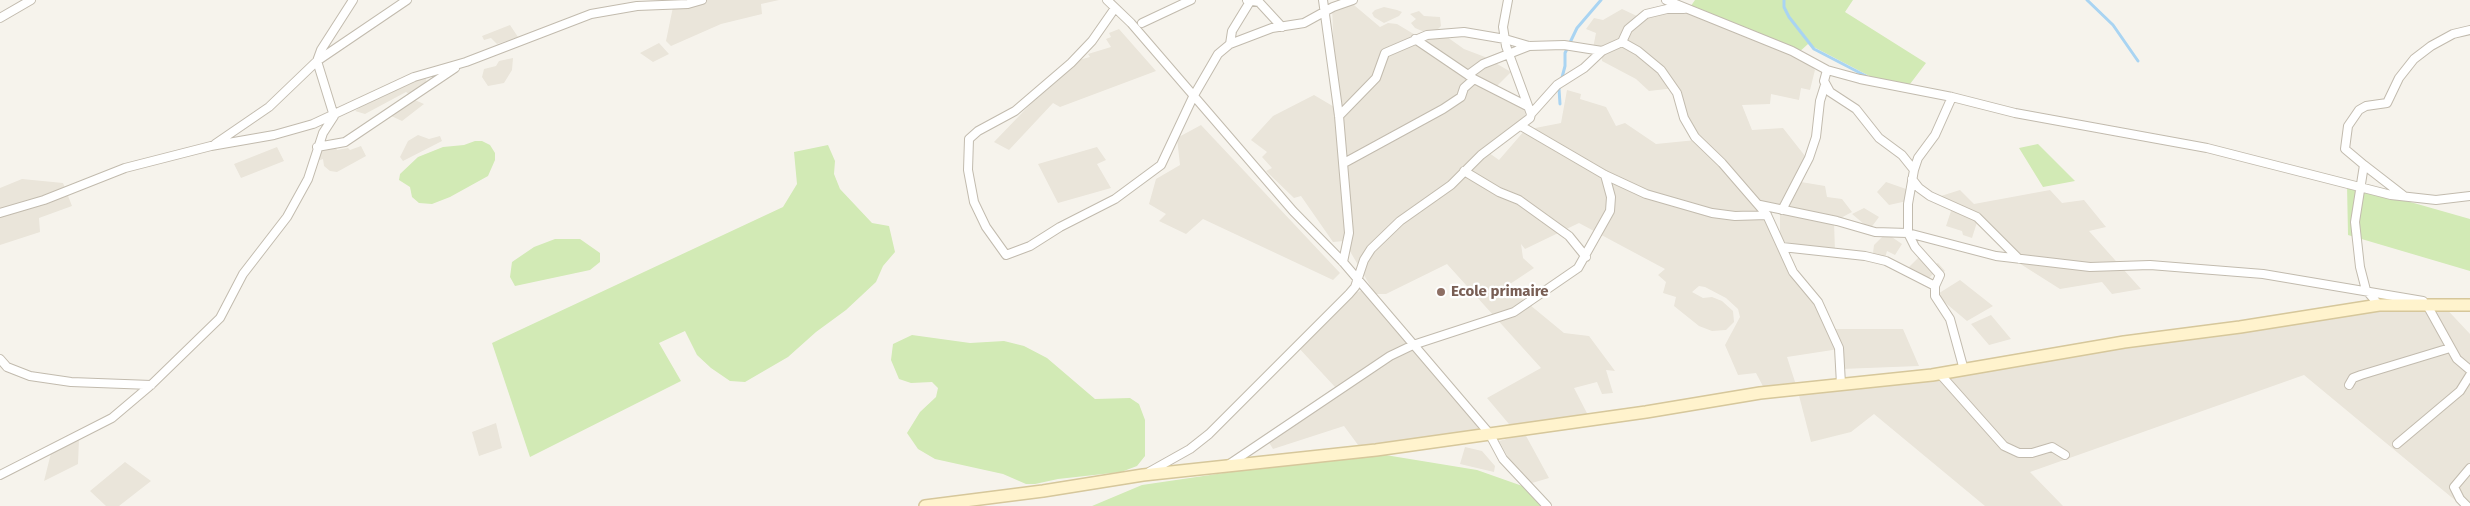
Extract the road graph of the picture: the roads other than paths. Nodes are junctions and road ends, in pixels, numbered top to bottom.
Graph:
1 (31, 0) edge
2 (353, 0) edge
3 (407, 0) edge
4 (702, 0) edge
5 (1107, 0) edge
6 (1191, 0) edge
7 (1250, 0) edge
8 (1323, 0) edge
9 (1352, 0) edge
10 (1508, 0) edge
11 (1666, 0) edge
12 (689, 2) edge
13 (1115, 8) junction
14 (1689, 9) junction
15 (1324, 11) junction
16 (0, 18) edge
17 (1142, 23) dead end
18 (1282, 27) junction
19 (2470, 30) edge
20 (1415, 39) junction
21 (1505, 39) junction
22 (1622, 42) junction
23 (1230, 44) junction
24 (1529, 46) junction
25 (1602, 52) junction
26 (1508, 54) junction
27 (317, 61) junction
28 (466, 62) junction
29 (1827, 70) junction
30 (1471, 77) junction
31 (1825, 85) junction
32 (1193, 97) junction
33 (1952, 97) junction
34 (1527, 106) junction
35 (1531, 114) junction
36 (334, 116) junction
37 (1339, 116) junction
38 (1521, 126) junction
39 (211, 146) junction
40 (318, 147) junction
41 (1344, 162) junction
42 (2364, 165) junction
43 (1914, 170) junction
44 (1464, 171) junction
45 (1606, 175) junction
46 (1912, 179) junction
47 (2360, 187) junction
48 (2470, 196) edge
49 (2406, 198) junction
50 (1760, 205) junction
51 (1782, 210) junction
52 (0, 213) edge
53 (1767, 215) junction
54 (1908, 233) junction
55 (1782, 247) junction
56 (1586, 257) junction
57 (2019, 259) junction
58 (1343, 262) junction
59 (1357, 278) junction
60 (1934, 286) junction
61 (2366, 290) junction
62 (2379, 305) junction
63 (2426, 305) junction
64 (2445, 305) junction
65 (2470, 305) edge
66 (1413, 345) junction
67 (2450, 348) junction
68 (0, 359) edge
69 (1964, 370) junction
70 (2470, 370) edge
71 (1940, 374) junction
72 (2470, 375) edge
73 (1842, 384) junction
74 (151, 385) junction
75 (2349, 385) dead end
76 (1489, 433) junction
77 (2397, 444) dead end
78 (2065, 455) dead end
79 (1228, 465) junction
80 (2470, 468) edge
81 (0, 475) edge
82 (1143, 475) junction
83 (925, 506) edge
84 (1547, 506) edge
85 (2467, 506) edge

1 - 16 street
2 - 27 street
3 - 27 street
4 - 12 street
5 - 13 street
6 - 17 street
7 - 18 street
7 - 23 street
8 - 15 street
9 - 15 street
10 - 21 street
11 - 14 street
12 - 28 street
13 - 32 street
13 - 32 street
14 - 22 street
14 - 29 street
15 - 18 street
15 - 37 street
18 - 23 street
19 - 42 street
20 - 21 street
20 - 30 street
20 - 37 street
21 - 24 street
21 - 26 street
22 - 25 street
22 - 50 street
23 - 32 street
24 - 25 street
24 - 26 street
25 - 35 street
26 - 30 street
26 - 34 street
27 - 36 street
27 - 39 street
28 - 36 street
28 - 40 street
29 - 31 street
29 - 33 street
30 - 34 street
30 - 41 street
31 - 43 street
31 - 51 street
32 - 58 street
33 - 43 street
33 - 47 street
34 - 35 street
35 - 38 street
36 - 39 street
36 - 40 street
37 - 41 street
38 - 44 street
38 - 45 street
39 - 52 street
40 - 74 street
41 - 58 street
42 - 47 street
42 - 49 street
43 - 46 street
44 - 56 street
44 - 59 street
45 - 53 street
45 - 56 street
46 - 54 street
46 - 57 street
47 - 49 street
47 - 61 street
48 - 49 street
50 - 51 street
50 - 53 street
51 - 54 street
53 - 55 street
54 - 57 street
54 - 60 street
55 - 60 street
55 - 73 street
56 - 66 street
57 - 61 street
58 - 59 street
59 - 66 street
59 - 82 street
60 - 69 street
61 - 62 street
61 - 64 street
62 - 63 street
62 - 69 street
63 - 64 street
63 - 67 street
64 - 65 street
66 - 76 street
66 - 79 street
67 - 70 street
67 - 75 street
68 - 74 street
69 - 71 street
71 - 73 street
71 - 78 street
72 - 77 street
73 - 76 street
74 - 81 street
76 - 79 street
76 - 84 street
79 - 82 street
80 - 85 street
82 - 83 street

